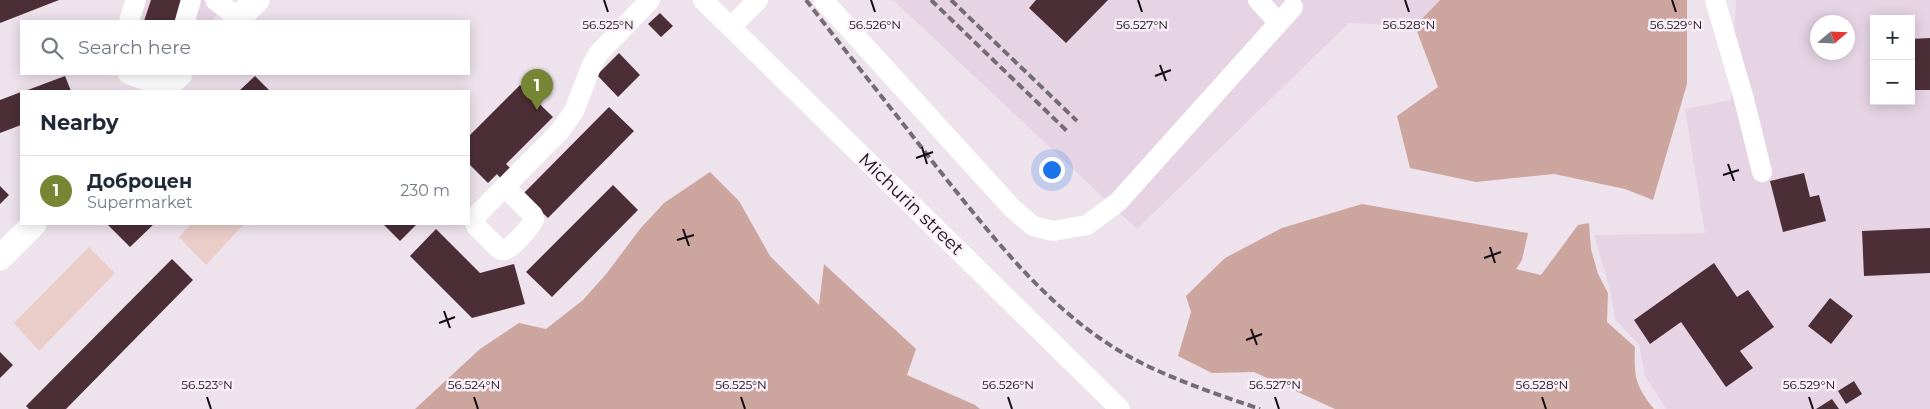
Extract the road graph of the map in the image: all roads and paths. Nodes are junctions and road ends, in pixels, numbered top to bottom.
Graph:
1 (136, 0) edge
2 (191, 0) edge
3 (215, 0) edge
4 (256, 0) edge
5 (650, 0) edge
6 (703, 0) edge
7 (758, 0) edge
8 (823, 0) edge
9 (1258, 0) edge
10 (1715, 0) edge
11 (1292, 7) dead end
12 (129, 20) edge
13 (185, 20) edge
14 (237, 20) edge
15 (1278, 22) junction
16 (731, 27) junction
17 (133, 75) edge
18 (169, 82) edge
19 (1762, 172) dead end
20 (505, 187) dead end
21 (33, 225) edge
22 (0, 258) edge
23 (1120, 409) edge

1 - 12 street
2 - 13 street
3 - 14 street
4 - 14 main road
5 - 20 street
6 - 16 street, Michurin street
7 - 16 street
8 - 15 street
9 - 15 street
10 - 19 street
11 - 15 street
16 - 23 street, Michurin street
17 - 18 street
21 - 22 main road

